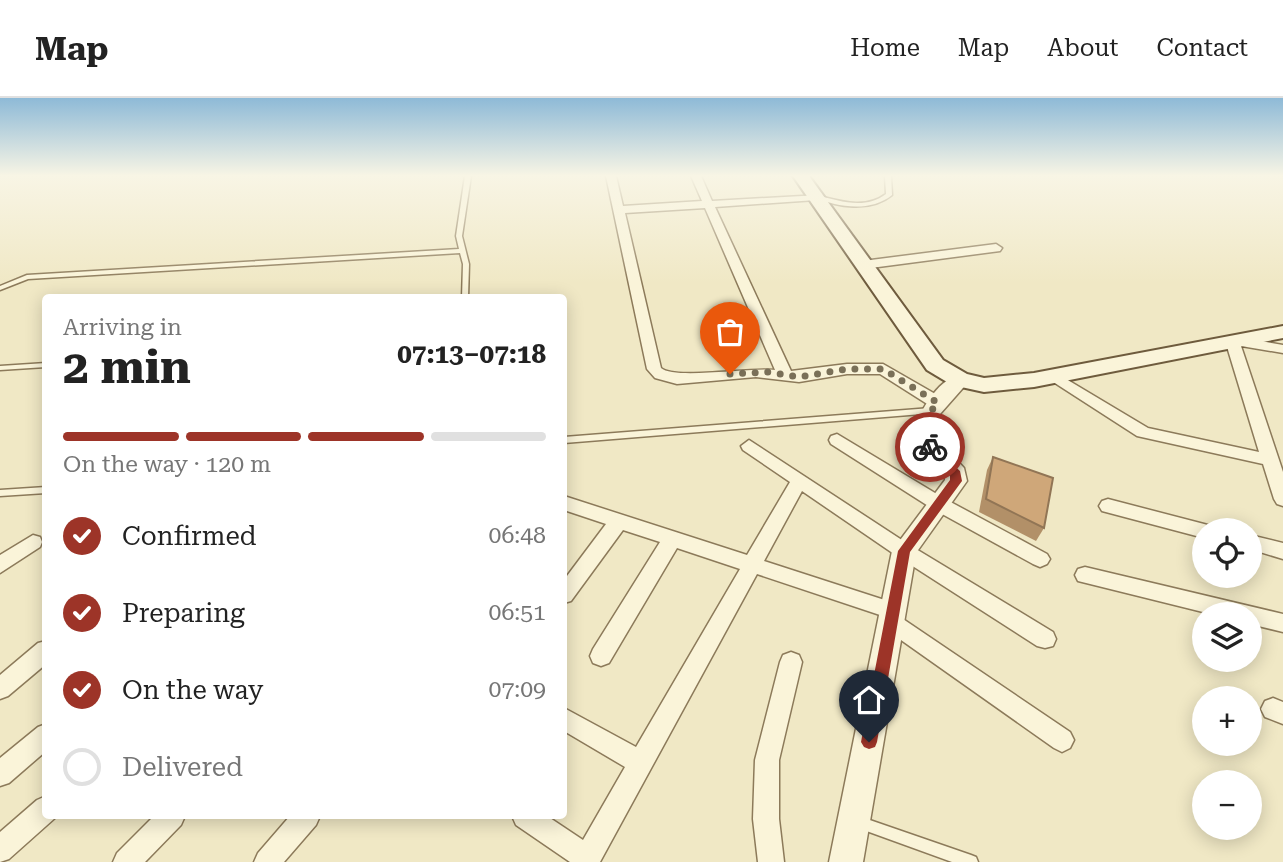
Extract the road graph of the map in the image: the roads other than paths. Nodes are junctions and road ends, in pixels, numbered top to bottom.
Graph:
1 (463, 212) edge
2 (618, 212) edge
3 (712, 212) edge
4 (826, 212) edge
5 (996, 248) dead end
6 (461, 251) junction
7 (863, 265) junction
8 (0, 288) edge
9 (465, 294) edge
10 (1283, 332) edge
11 (1232, 341) junction
12 (1283, 349) edge
13 (42, 365) edge
14 (0, 368) edge
15 (785, 375) junction
16 (1051, 376) junction
17 (960, 380) junction
18 (934, 407) junction
19 (567, 440) edge
20 (837, 440) dead end
21 (749, 446) dead end
22 (1270, 460) junction
23 (799, 481) junction
24 (42, 490) edge
25 (0, 493) edge
26 (1283, 499) edge
27 (567, 504) edge
28 (939, 504) junction
29 (1108, 506) dead end
30 (618, 521) junction
31 (1192, 528) edge
32 (672, 539) junction
33 (33, 542) dead end
34 (1262, 545) edge
35 (904, 551) junction
36 (1283, 551) edge
37 (1040, 559) dead end
38 (0, 565) edge
39 (753, 567) junction
40 (1085, 575) dead end
41 (567, 591) edge
42 (1195, 602) edge
43 (892, 616) junction
44 (1262, 618) edge
45 (1283, 623) edge
46 (1045, 639) dead end
47 (42, 653) edge
48 (601, 656) dead end
49 (791, 662) dead end
50 (0, 689) edge
51 (567, 721) edge
52 (42, 738) edge
53 (1062, 740) dead end
54 (639, 762) junction
55 (0, 774) edge
56 (42, 813) edge
57 (169, 819) edge
58 (304, 819) edge
59 (529, 819) edge
60 (853, 820) junction
61 (0, 850) edge
62 (586, 860) edge
63 (126, 862) edge
64 (267, 862) edge
65 (771, 862) edge
66 (846, 862) edge
67 (971, 862) edge

1 - 6 lane
2 - 15 street
3 - 15 street
4 - 7 main road
5 - 7 street
6 - 8 lane
6 - 9 lane
7 - 17 main road
10 - 11 main road
11 - 12 street
11 - 16 main road
11 - 22 street
13 - 14 lane
15 - 18 street
16 - 17 main road
16 - 22 street
17 - 18 street
18 - 19 lane
18 - 28 street
20 - 28 street
21 - 23 street
22 - 26 street
23 - 35 street
23 - 39 street
24 - 25 lane
27 - 30 street
28 - 35 street
28 - 37 street
29 - 31 street
30 - 32 street
30 - 41 street
32 - 39 street
32 - 48 street
33 - 38 street
34 - 36 street
35 - 43 street
35 - 46 street
39 - 43 street
39 - 54 street
40 - 42 street
43 - 53 street
43 - 60 street
44 - 45 street
47 - 50 street
49 - 65 street
51 - 54 street
52 - 55 street
54 - 62 street
56 - 61 street
57 - 63 street
58 - 64 street
59 - 62 street
60 - 66 street
60 - 67 lane

